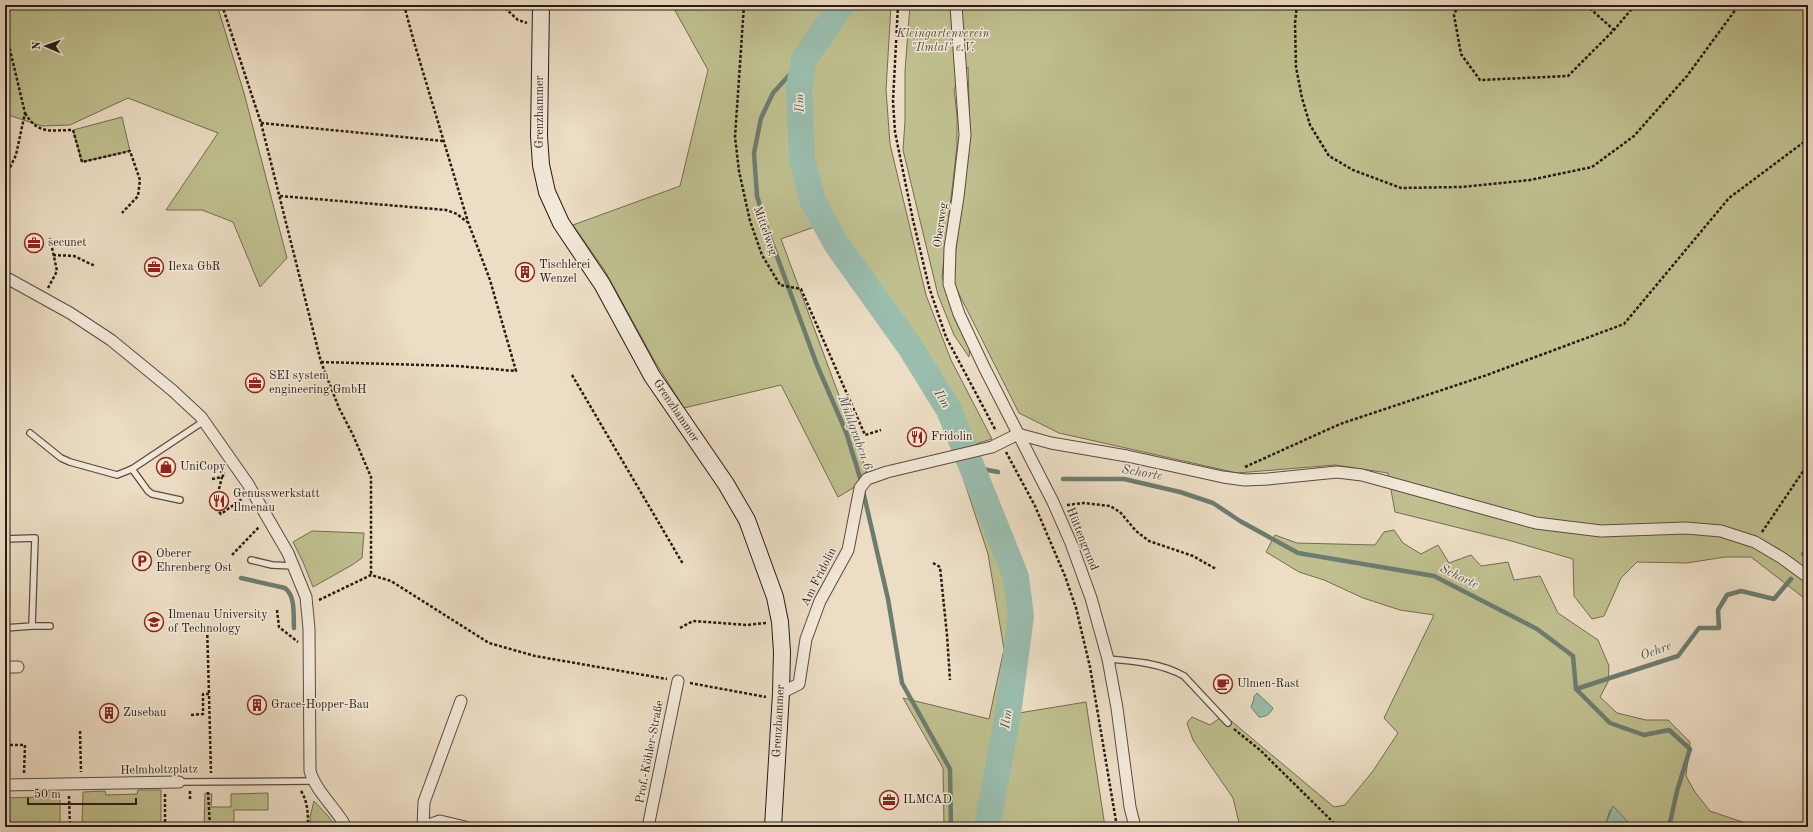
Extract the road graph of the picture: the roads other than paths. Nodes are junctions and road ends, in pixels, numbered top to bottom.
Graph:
1 (541, 5) edge
2 (956, 5) edge
3 (6, 282) edge
4 (204, 421) junction
5 (30, 432) dead end
6 (1018, 434) junction
7 (132, 469) junction
8 (180, 500) dead end
9 (5, 539) edge
10 (251, 560) dead end
11 (294, 566) junction
12 (1808, 577) edge
13 (32, 626) junction
14 (50, 626) dead end
15 (5, 628) edge
16 (1108, 659) junction
17 (5, 667) edge
18 (18, 667) dead end
19 (678, 681) road end
20 (782, 693) junction
21 (461, 701) dead end
22 (1228, 723) road end
23 (313, 781) junction
24 (5, 785) edge
25 (181, 787) joint
26 (346, 827) edge
27 (423, 827) edge
28 (464, 827) edge
29 (648, 827) edge
30 (774, 827) edge
31 (1135, 827) edge

1 - 20 main road, Grenzhammer
2 - 6 street, Oberweg
3 - 4 street
4 - 7 lane
4 - 11 street
5 - 7 lane
6 - 12 street
6 - 16 street, Hüttengrund
6 - 20 street, Am Fridolin
7 - 8 lane
9 - 13 lane
10 - 11 lane
11 - 23 street
13 - 14 lane
13 - 15 lane
16 - 22 lane
16 - 31 street, Hüttengrund
17 - 18 street
19 - 29 street, Prof.-Köhler-Straße
20 - 30 main road, Grenzhammer
21 - 27 street
23 - 25 lane, Helmholtzplatz
23 - 26 street
24 - 25 street, Helmholtzplatz
27 - 28 street

